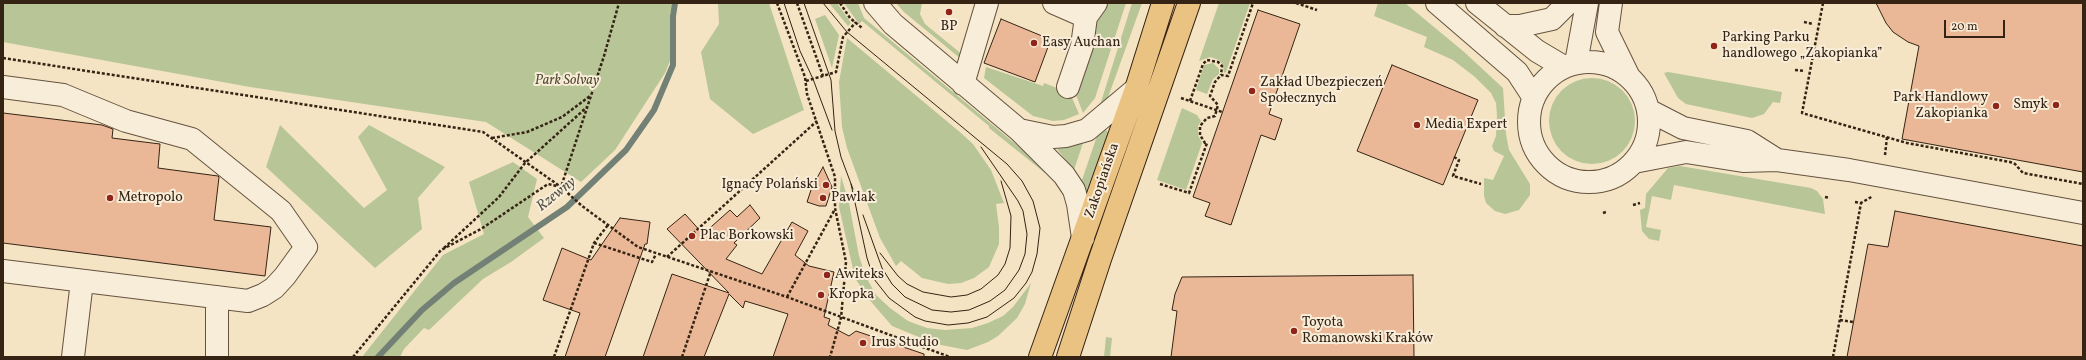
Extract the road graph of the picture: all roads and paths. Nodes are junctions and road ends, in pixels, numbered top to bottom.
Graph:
1 (619, 3) edge
2 (777, 3) edge
3 (797, 3) edge
4 (840, 3) edge
5 (875, 3) edge
6 (987, 3) edge
7 (1054, 3) edge
8 (1163, 3) edge
9 (1188, 3) edge
10 (1253, 3) edge
11 (1296, 3) edge
12 (1437, 3) edge
13 (1477, 3) edge
14 (1568, 3) edge
15 (1587, 3) edge
16 (1611, 3) edge
17 (1823, 3) edge
18 (1091, 10) edge
19 (1317, 10) dead end
20 (856, 22) junction
21 (1804, 22) dead end
22 (1813, 24) dead end
23 (1505, 26) junction
24 (862, 28) dead end
25 (3, 58) edge
26 (1570, 65) junction
27 (1795, 70) dead end
28 (1805, 70) dead end
29 (1221, 75) junction
30 (823, 76) junction
31 (1629, 77) junction
32 (806, 81) junction
33 (963, 84) junction
34 (3, 86) edge
35 (1068, 88) dead end
36 (1136, 89) junction
37 (591, 95) junction
38 (1181, 98) dead end
39 (1534, 98) junction
40 (1190, 101) junction
41 (587, 106) junction
42 (1217, 110) junction
43 (1648, 110) junction
44 (1222, 112) dead end
45 (1797, 112) dead end
46 (1802, 112) junction
47 (817, 121) junction
48 (1019, 130) junction
49 (1887, 137) junction
50 (492, 138) junction
51 (1454, 157) dead end
52 (1885, 158) dead end
53 (1777, 160) junction
54 (1634, 162) junction
55 (525, 163) junction
56 (1160, 184) dead end
57 (1481, 184) dead end
58 (2083, 184) edge
59 (561, 187) junction
60 (1825, 197) dead end
61 (1830, 198) dead end
62 (1855, 202) dead end
63 (1640, 203) dead end
64 (1633, 205) dead end
65 (836, 208) junction
66 (2083, 213) edge
67 (608, 225) junction
68 (1083, 238) junction
69 (594, 243) junction
70 (441, 250) junction
71 (656, 254) junction
72 (667, 257) junction
73 (3, 271) edge
74 (711, 272) junction
75 (82, 281) junction
76 (217, 297) junction
77 (787, 297) junction
78 (841, 318) junction
79 (1840, 320) junction
80 (1853, 322) dead end
81 (73, 357) edge
82 (217, 357) edge
83 (353, 357) edge
84 (554, 357) edge
85 (682, 357) edge
86 (830, 357) edge
87 (950, 357) edge
88 (1040, 357) edge
89 (1068, 357) edge
90 (1833, 357) edge

1 - 37 path
2 - 32 path
3 - 30 path
4 - 20 path
5 - 33 lane
6 - 33 lane
7 - 18 lane
8 - 36 main road, Zakopiańska
9 - 89 main road, Zakopiańska
10 - 29 path
11 - 19 path
12 - 39 lane
13 - 23 lane
14 - 23 lane
15 - 26 lane
16 - 31 lane
17 - 46 path
18 - 35 lane
20 - 24 path
20 - 30 path
21 - 22 path
23 - 26 lane
25 - 50 path
26 - 31 lane
26 - 39 lane
27 - 28 path
29 - 40 path
29 - 42 path
30 - 32 path
31 - 43 lane
32 - 47 path
33 - 48 lane
34 - 76 lane
36 - 48 lane
36 - 68 main road, Zakopiańska
37 - 41 path
37 - 50 path
38 - 40 path
39 - 54 lane
40 - 42 path
41 - 55 path
41 - 59 path
42 - 44 path
42 - 56 path
43 - 53 lane
43 - 54 lane
45 - 46 path
46 - 49 path
47 - 65 path
47 - 72 path
48 - 68 lane
49 - 52 path
49 - 58 path
50 - 55 path
51 - 57 path
53 - 54 lane
53 - 66 lane
55 - 59 path
55 - 70 path
59 - 67 path
59 - 70 path
60 - 61 path
62 - 79 path
63 - 64 path
65 - 77 path
65 - 78 path
67 - 69 path
67 - 71 path
68 - 88 main road, Zakopiańska
69 - 71 path
69 - 84 path
70 - 83 path
71 - 72 path
72 - 74 path
73 - 75 lane
74 - 77 path
74 - 85 path
75 - 76 lane
75 - 81 lane
76 - 82 lane
77 - 78 path
78 - 86 path
78 - 87 path
79 - 80 path
79 - 90 path

